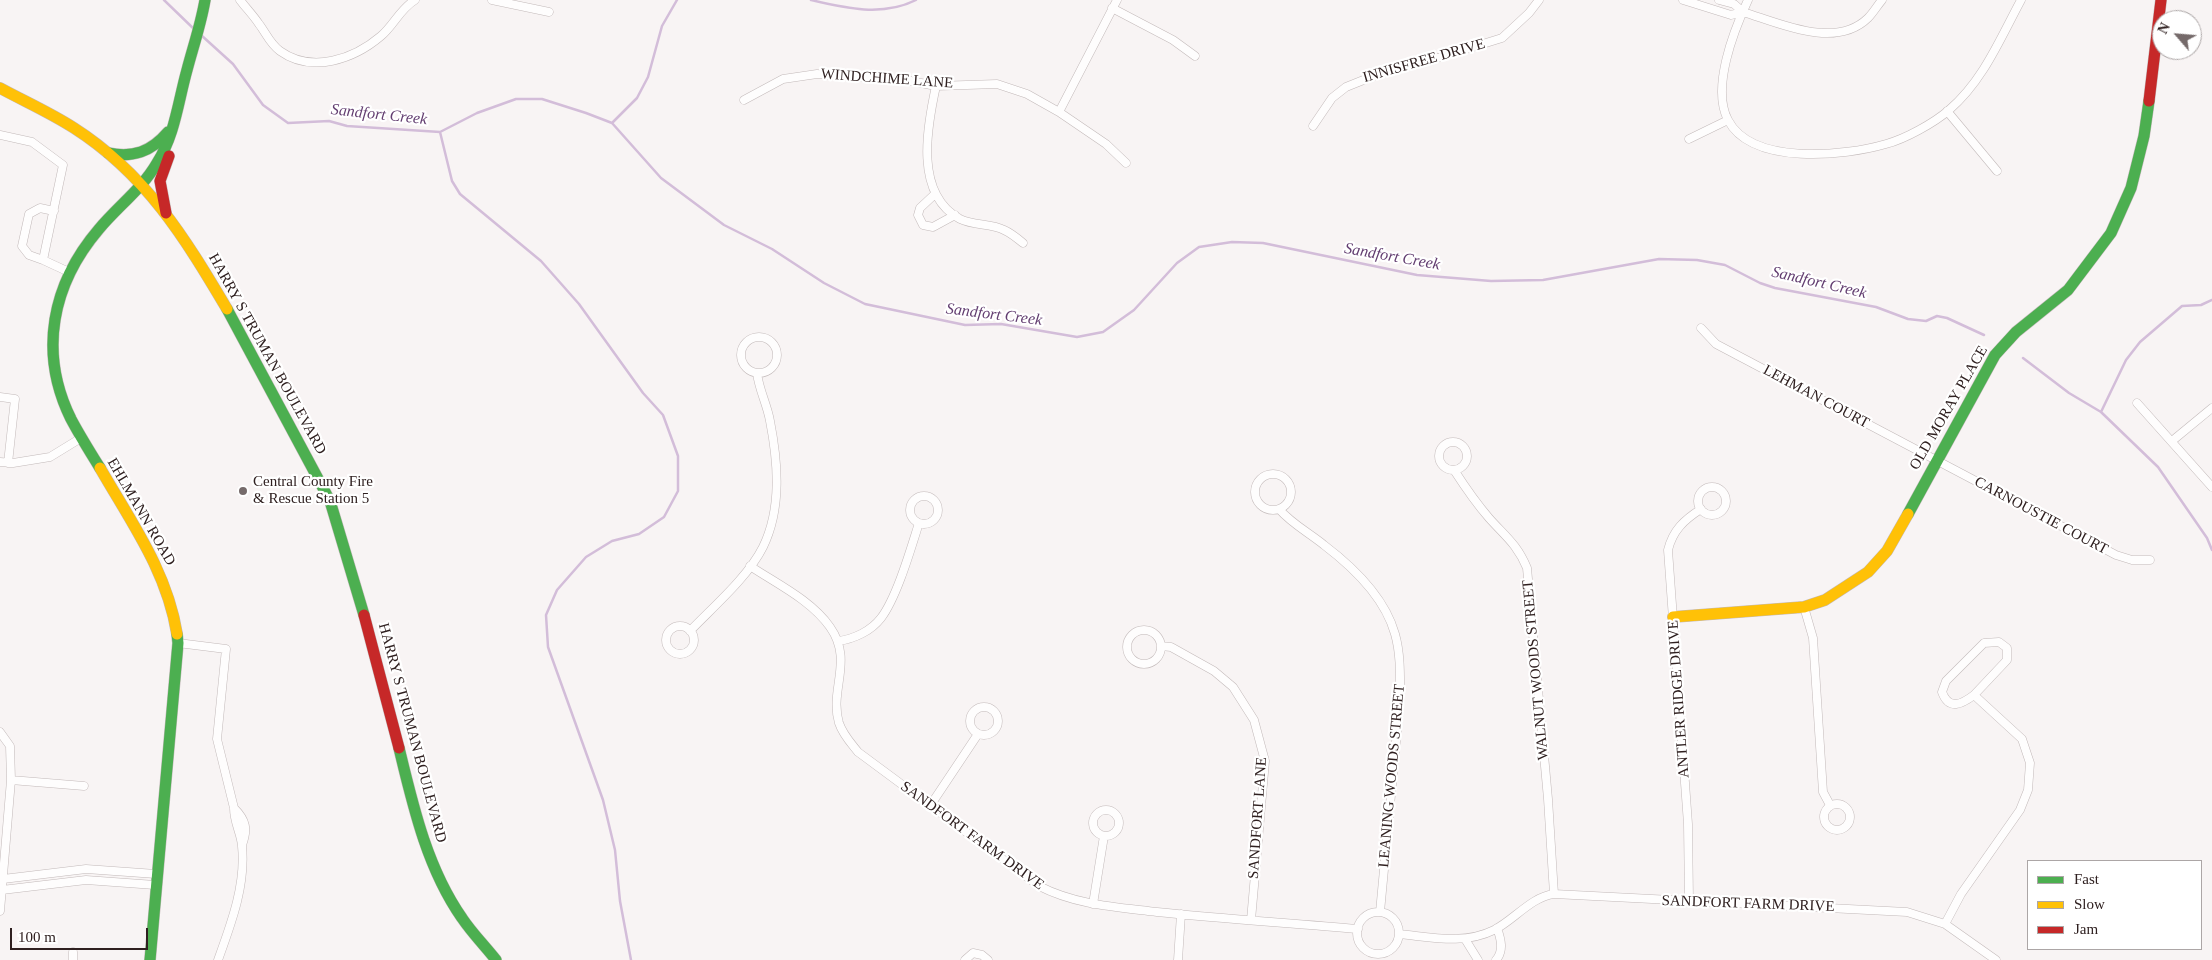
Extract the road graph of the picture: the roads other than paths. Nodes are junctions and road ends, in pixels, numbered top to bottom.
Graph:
1 (205, 0) edge
2 (240, 0) edge
3 (415, 0) edge
4 (492, 0) edge
5 (1117, 0) edge
6 (1539, 0) edge
7 (1683, 0) edge
8 (1719, 0) edge
9 (1748, 0) edge
10 (1882, 0) edge
11 (2021, 0) edge
12 (2161, 0) edge
13 (403, 3) edge
14 (1112, 8) junction
15 (549, 12) dead end
16 (1743, 12) junction
17 (1195, 56) dead end
18 (936, 86) junction
19 (0, 88) edge
20 (744, 100) dead end
21 (1947, 111) junction
22 (1058, 112) junction
23 (1728, 120) junction
24 (175, 123) junction
25 (1313, 126) dead end
26 (0, 135) edge
27 (1689, 139) dead end
28 (108, 153) junction
29 (1126, 163) dead end
30 (1997, 171) dead end
31 (141, 185) junction
32 (935, 194) junction
33 (54, 211) junction
34 (166, 214) junction
35 (955, 215) junction
36 (1023, 243) dead end
37 (43, 260) junction
38 (69, 272) junction
39 (1701, 328) dead end
40 (757, 373) junction
41 (0, 397) edge
42 (2137, 403) dead end
43 (2212, 408) edge
44 (81, 438) junction
45 (2172, 441) junction
46 (1936, 460) junction
47 (4, 463) edge
48 (1454, 470) dead end
49 (2212, 487) edge
50 (1279, 509) junction
51 (1701, 509) dead end
52 (919, 523) dead end
53 (2150, 560) dead end
54 (750, 566) junction
55 (1804, 607) junction
56 (1673, 617) junction
57 (690, 631) dead end
58 (838, 642) junction
59 (178, 644) junction
60 (1161, 646) junction
61 (1974, 695) junction
62 (0, 732) edge
63 (978, 734) dead end
64 (11, 780) junction
65 (84, 786) dead end
66 (930, 806) junction
67 (1830, 806) dead end
68 (1104, 836) dead end
69 (3, 879) junction
70 (156, 880) junction
71 (2, 890) junction
72 (1554, 894) junction
73 (1689, 902) junction
74 (1093, 904) junction
75 (0, 911) edge
76 (1380, 912) junction
77 (1181, 914) junction
78 (1251, 920) junction
79 (1945, 924) junction
80 (1497, 928) junction
81 (1358, 929) junction
82 (1399, 934) junction
83 (1465, 939) junction
84 (1377, 957) edge
85 (150, 960) edge
86 (218, 960) edge
87 (496, 960) edge
88 (965, 960) edge
89 (988, 960) edge
90 (1178, 960) edge
91 (1478, 960) edge
92 (1496, 960) edge
93 (1996, 960) edge

1 - 24 street, EHLMANN ROAD
2 - 13 street
3 - 13 street
4 - 15 street
5 - 14 street
6 - 25 street, INNISFREE DRIVE
7 - 16 street
8 - 16 street
9 - 16 street
10 - 16 street
11 - 21 street
12 - 46 street, OLD MORAY PLACE
14 - 17 street
14 - 22 street
16 - 23 street
18 - 20 street, WINDCHIME LANE
18 - 22 street, WINDCHIME LANE
18 - 32 street
19 - 28 street, HARRY S TRUMAN BOULEVARD
21 - 23 street
21 - 30 street
22 - 29 street, WINDCHIME LANE
23 - 27 street
24 - 28 street, EHLMANN ROAD
24 - 31 street, EHLMANN ROAD
24 - 34 street, EHLMANN ROAD
26 - 33 street
28 - 31 street, HARRY S TRUMAN BOULEVARD
31 - 34 street, HARRY S TRUMAN BOULEVARD
31 - 38 street, EHLMANN ROAD
32 - 35 street
32 - 35 street
33 - 37 street
33 - 37 street
34 - 87 street, HARRY S TRUMAN BOULEVARD
35 - 36 street
37 - 38 street
38 - 44 street, EHLMANN ROAD
39 - 46 street, LEHMAN COURT
40 - 40 street
40 - 54 street
41 - 47 street
42 - 45 street
43 - 45 street
44 - 47 street
44 - 59 street, EHLMANN ROAD
45 - 49 street
46 - 53 street, CARNOUSTIE COURT
46 - 55 street, OLD MORAY PLACE
48 - 72 street, WALNUT WOODS STREET
50 - 50 street, LEANING WOODS STREET
50 - 76 street, LEANING WOODS STREET
51 - 56 street, ANTLER RIDGE DRIVE
52 - 58 street
54 - 57 street
54 - 58 street, SANDFORT FARM DRIVE
55 - 56 street, OLD MORAY PLACE
55 - 67 street
56 - 73 street, ANTLER RIDGE DRIVE
58 - 66 street, SANDFORT FARM DRIVE
59 - 70 street, EHLMANN ROAD
59 - 86 street
60 - 60 street, SANDFORT LANE
60 - 78 street, SANDFORT LANE
61 - 61 street
61 - 79 street
62 - 64 street
63 - 66 street
64 - 65 street
64 - 69 street
66 - 74 street, SANDFORT FARM DRIVE
68 - 74 street
69 - 70 street
69 - 71 street
70 - 71 street
70 - 85 street, EHLMANN ROAD
71 - 75 street
72 - 73 street, SANDFORT FARM DRIVE
72 - 80 street, SANDFORT FARM DRIVE
73 - 79 street, SANDFORT FARM DRIVE
74 - 77 street, SANDFORT FARM DRIVE
76 - 81 street
76 - 82 street
77 - 78 street, SANDFORT FARM DRIVE
77 - 90 street
78 - 81 street, SANDFORT FARM DRIVE
79 - 93 street, SANDFORT FARM DRIVE
80 - 83 street, SANDFORT FARM DRIVE
80 - 92 street
81 - 84 street
82 - 83 street, SANDFORT FARM DRIVE
82 - 84 street
83 - 91 street
88 - 89 street

